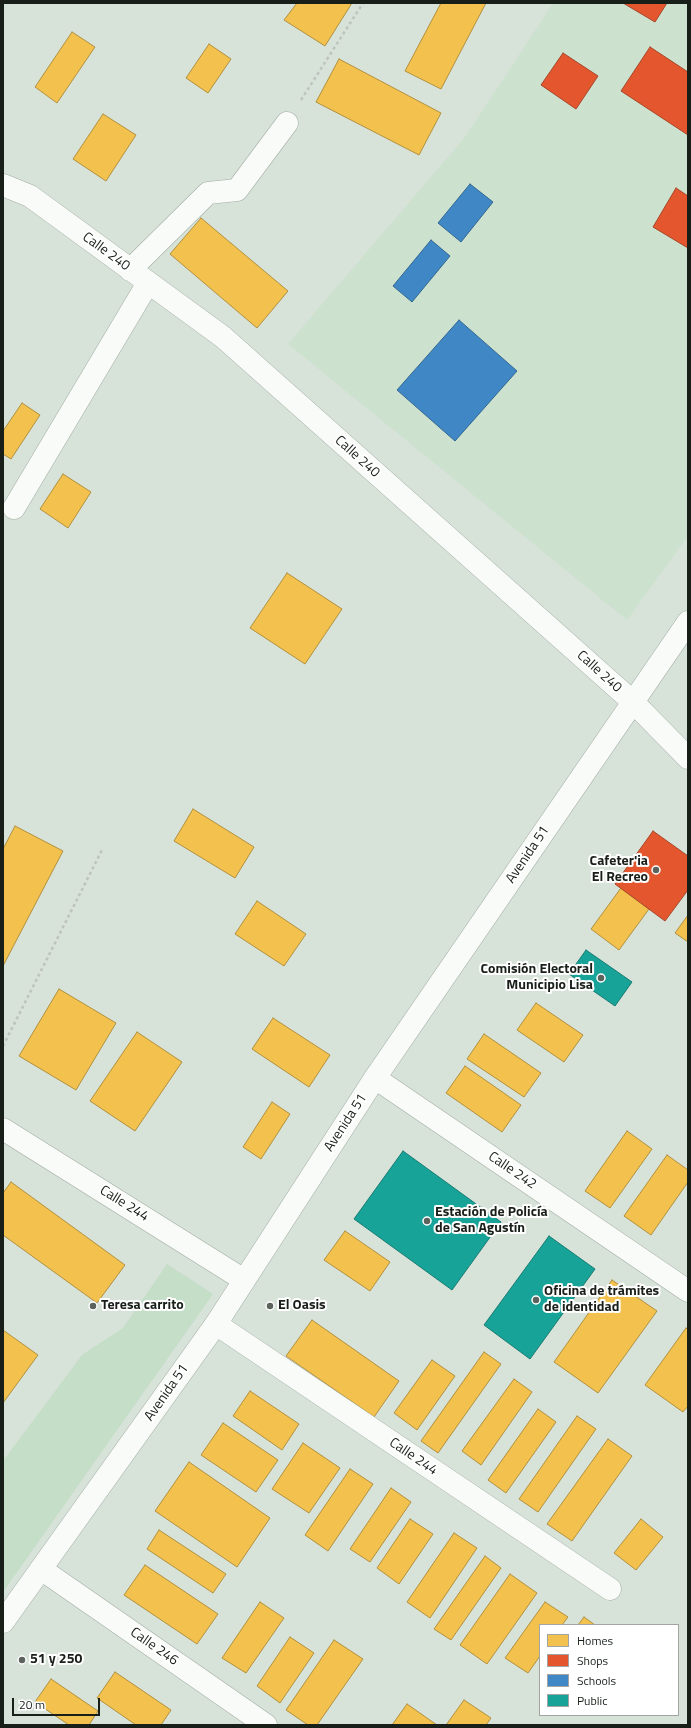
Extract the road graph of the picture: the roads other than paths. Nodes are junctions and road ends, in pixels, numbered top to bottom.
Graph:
1 (287, 123) road end
2 (3, 185) edge
3 (130, 270) junction
4 (148, 283) junction
5 (14, 508) dead end
6 (688, 622) edge
7 (633, 702) junction
8 (688, 758) edge
9 (375, 1078) junction
10 (5, 1133) edge
11 (244, 1280) junction
12 (688, 1291) edge
13 (216, 1324) junction
14 (41, 1569) junction
15 (610, 1589) dead end
16 (3, 1622) edge
17 (266, 1725) edge

1 - 3 street
2 - 3 street, Calle 240
3 - 4 street, Calle 240
4 - 5 street
4 - 7 street, Calle 240
6 - 7 street, Avenida 51
7 - 8 street, Calle 240
7 - 9 street, Avenida 51
9 - 11 street, Avenida 51
9 - 12 street, Calle 242
10 - 11 street, Calle 244
11 - 13 street, Avenida 51
13 - 14 street, Avenida 51
13 - 15 street, Calle 244
14 - 16 street, Avenida 51
14 - 17 street, Calle 246

